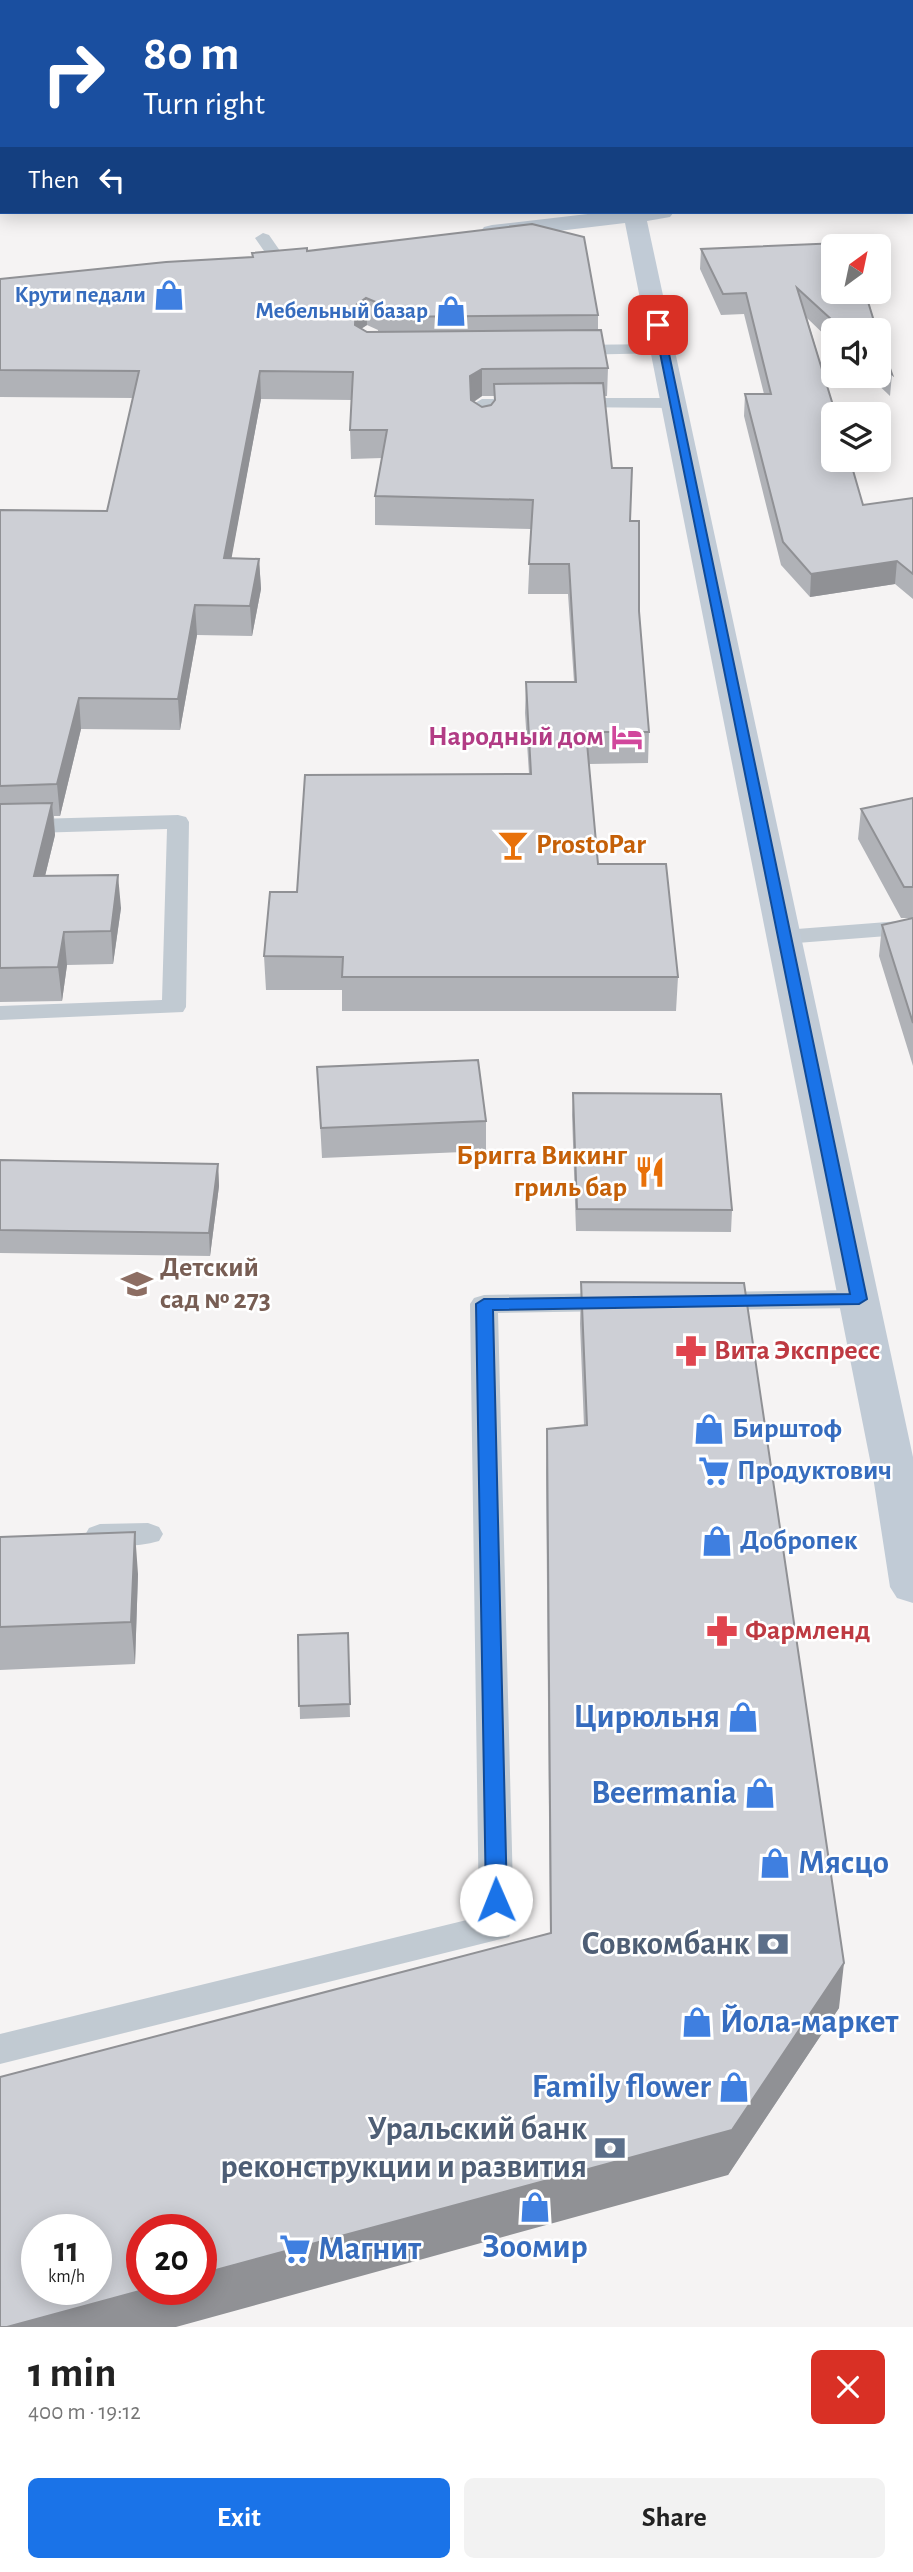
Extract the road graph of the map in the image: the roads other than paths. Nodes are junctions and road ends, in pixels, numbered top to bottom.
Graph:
1 (636, 214) edge
2 (644, 214) edge
3 (469, 235) edge
4 (263, 238) dead end
5 (304, 255) edge
6 (277, 258) junction
7 (249, 261) edge
8 (663, 349) junction
9 (547, 350) edge
10 (674, 403) junction
11 (482, 428) edge
12 (0, 827) edge
13 (913, 927) edge
14 (784, 937) junction
15 (0, 1013) edge
16 (859, 1299) junction
17 (688, 1301) edge
18 (647, 1302) edge
19 (903, 1467) edge
20 (148, 1534) dead end
21 (67, 1536) edge
22 (913, 1587) edge
23 (0, 2049) edge

1 - 3 main road
2 - 8 main road
4 - 6 lane
5 - 6 main road
6 - 7 main road
8 - 9 lane
8 - 10 main road
10 - 11 lane
10 - 14 main road
12 - 15 lane
13 - 14 lane
14 - 16 main road
16 - 17 lane
16 - 19 main road
18 - 23 lane
19 - 22 main road
20 - 21 lane

